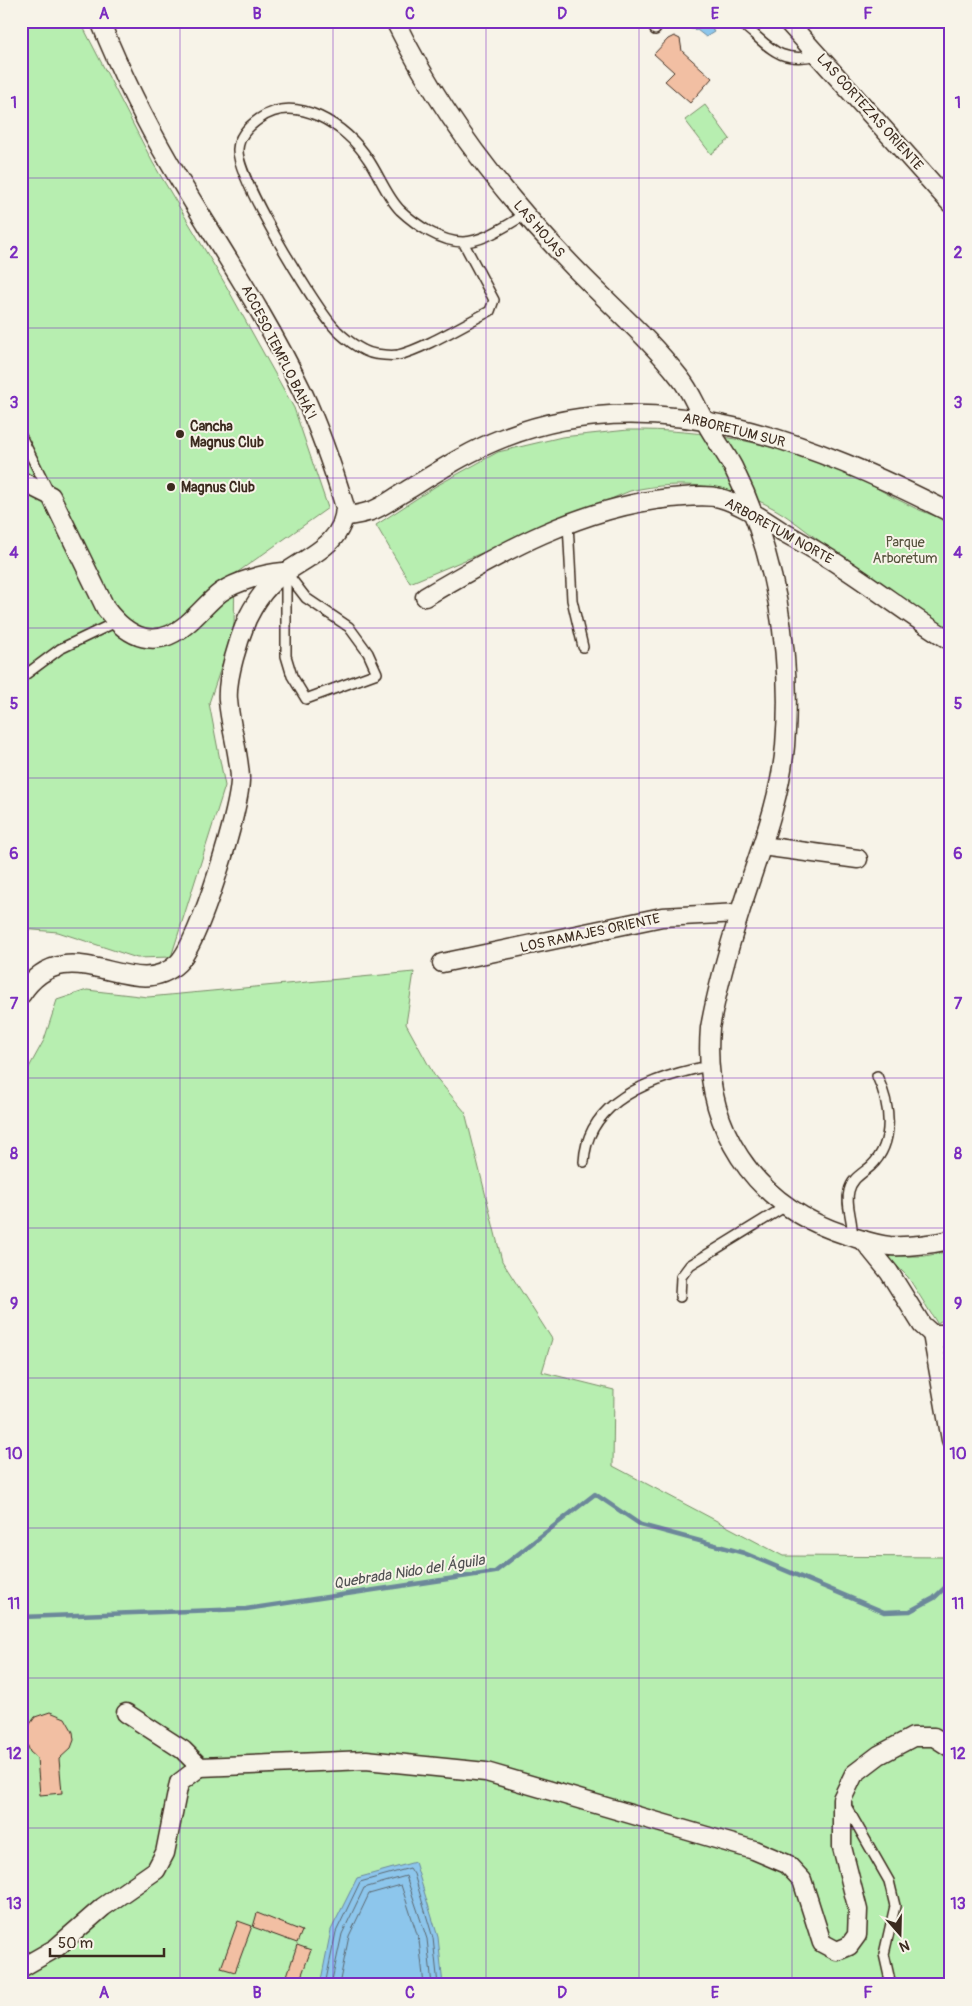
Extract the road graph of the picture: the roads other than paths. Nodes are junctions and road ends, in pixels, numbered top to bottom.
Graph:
1 (100, 21) edge
2 (395, 21) edge
3 (662, 21) edge
4 (738, 21) edge
5 (787, 21) edge
6 (655, 30) dead end
7 (818, 55) junction
8 (951, 204) edge
9 (526, 215) junction
10 (463, 242) junction
11 (704, 420) junction
12 (21, 436) edge
13 (21, 481) edge
14 (51, 496) junction
15 (751, 512) junction
16 (951, 513) edge
17 (345, 517) junction
18 (568, 522) junction
19 (286, 572) junction
20 (424, 597) dead end
21 (116, 622) junction
22 (951, 641) edge
23 (583, 646) dead end
24 (21, 678) edge
25 (762, 846) junction
26 (858, 859) dead end
27 (739, 913) junction
28 (442, 963) dead end
29 (21, 995) edge
30 (709, 1066) junction
31 (877, 1076) dead end
32 (584, 1162) dead end
33 (786, 1206) junction
34 (857, 1238) junction
35 (951, 1240) edge
36 (680, 1297) dead end
37 (951, 1332) edge
38 (932, 1334) junction
39 (951, 1440) edge
40 (126, 1713) dead end
41 (951, 1748) edge
42 (200, 1767) junction
43 (842, 1799) junction
44 (21, 1968) edge
45 (891, 1985) edge

1 - 17 street, ACCESO TEMPLO BAHÁ'I
2 - 9 street, LAS HOJAS
3 - 6 lane
4 - 7 lane
5 - 7 street, LAS CORTEZAS ORIENTE
7 - 8 street, LAS CORTEZAS ORIENTE
9 - 10 lane
9 - 11 street, LAS HOJAS
10 - 10 lane
11 - 15 street
11 - 16 street, ARBORETUM SUR
11 - 17 street, ARBORETUM SUR
12 - 14 lane
13 - 14 street
14 - 21 street
15 - 18 street, ARBORETUM NORTE
15 - 22 street, ARBORETUM NORTE
15 - 25 street
17 - 19 street
18 - 20 street, ARBORETUM NORTE
18 - 23 lane
19 - 19 lane
19 - 21 street
19 - 29 street
21 - 24 lane
25 - 26 street
25 - 27 street
27 - 28 street, LOS RAMAJES ORIENTE
27 - 30 street
30 - 32 lane
30 - 33 street
31 - 34 lane
33 - 34 street
33 - 36 lane
34 - 35 street
34 - 38 street
37 - 38 street
38 - 39 street
40 - 42 street
41 - 43 street
42 - 43 street
42 - 44 street
43 - 45 lane

